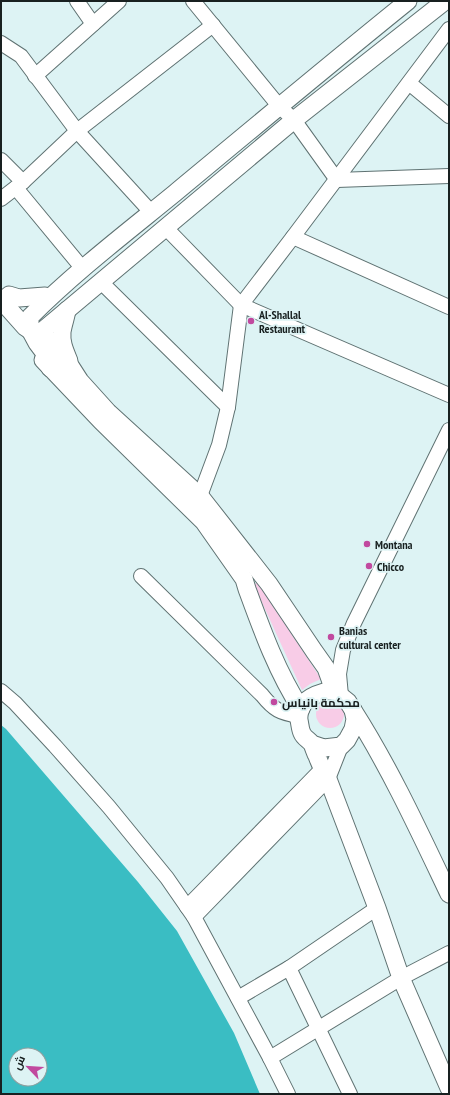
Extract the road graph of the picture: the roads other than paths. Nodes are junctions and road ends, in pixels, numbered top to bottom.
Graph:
1 (77, 1) edge
2 (119, 1) edge
3 (193, 1) edge
4 (408, 1) edge
5 (445, 1) edge
6 (93, 24) junction
7 (213, 25) junction
8 (449, 29) edge
9 (1, 43) edge
10 (35, 76) junction
11 (409, 83) junction
12 (279, 106) junction
13 (449, 116) edge
14 (294, 120) junction
15 (78, 131) junction
16 (1, 160) edge
17 (449, 176) edge
18 (337, 180) junction
19 (19, 185) junction
20 (1, 199) edge
21 (151, 212) junction
22 (166, 228) junction
23 (293, 237) junction
24 (83, 269) junction
25 (101, 282) junction
26 (3, 297) edge
27 (50, 297) junction
28 (241, 305) junction
29 (449, 307) edge
30 (67, 310) junction
31 (34, 326) junction
32 (71, 366) junction
33 (50, 368) junction
34 (449, 394) edge
35 (228, 407) junction
36 (449, 430) edge
37 (200, 496) junction
38 (250, 574) junction
39 (141, 576) dead end
40 (1, 691) edge
41 (337, 693) junction
42 (353, 710) junction
43 (300, 712) junction
44 (312, 744) junction
45 (341, 746) junction
46 (325, 774) junction
47 (449, 894) edge
48 (377, 908) junction
49 (190, 912) junction
50 (449, 953) edge
51 (288, 968) junction
52 (401, 978) junction
53 (238, 998) junction
54 (318, 1029) junction
55 (270, 1058) junction
56 (449, 1088) edge
57 (288, 1094) edge
58 (350, 1094) edge

1 - 6 street
2 - 6 street
3 - 7 street
4 - 12 main road
5 - 14 main road
6 - 10 street
7 - 12 street
7 - 15 street
8 - 11 street
9 - 10 street
10 - 15 street
11 - 13 street
11 - 18 street
12 - 14 street
12 - 21 main road
14 - 18 street
14 - 22 main road
15 - 19 street
15 - 21 street
16 - 19 street
17 - 18 street
18 - 23 street
19 - 20 street
19 - 24 street
21 - 24 main road
22 - 25 main road
22 - 28 street
23 - 28 street
23 - 29 street
24 - 27 main road
25 - 30 main road
25 - 35 street
26 - 27 main road
26 - 31 main road
26 - 33 main road
27 - 31 main road
28 - 34 street
28 - 35 street
30 - 31 main road
30 - 32 main road
31 - 32 main road
31 - 33 main road
32 - 37 main road
33 - 38 main road
35 - 37 street
36 - 41 street
37 - 38 main road
38 - 41 main road
38 - 43 main road
39 - 43 street
40 - 49 street
41 - 42 main road
41 - 43 main road
42 - 45 main road
42 - 47 main road
43 - 44 main road
44 - 45 main road
44 - 46 main road
45 - 46 street
46 - 48 main road
46 - 49 street
48 - 51 street
48 - 52 main road
49 - 53 street
50 - 52 street
51 - 53 street
51 - 54 street
52 - 54 street
52 - 56 main road
53 - 55 street
54 - 55 street
54 - 58 street
55 - 57 street

